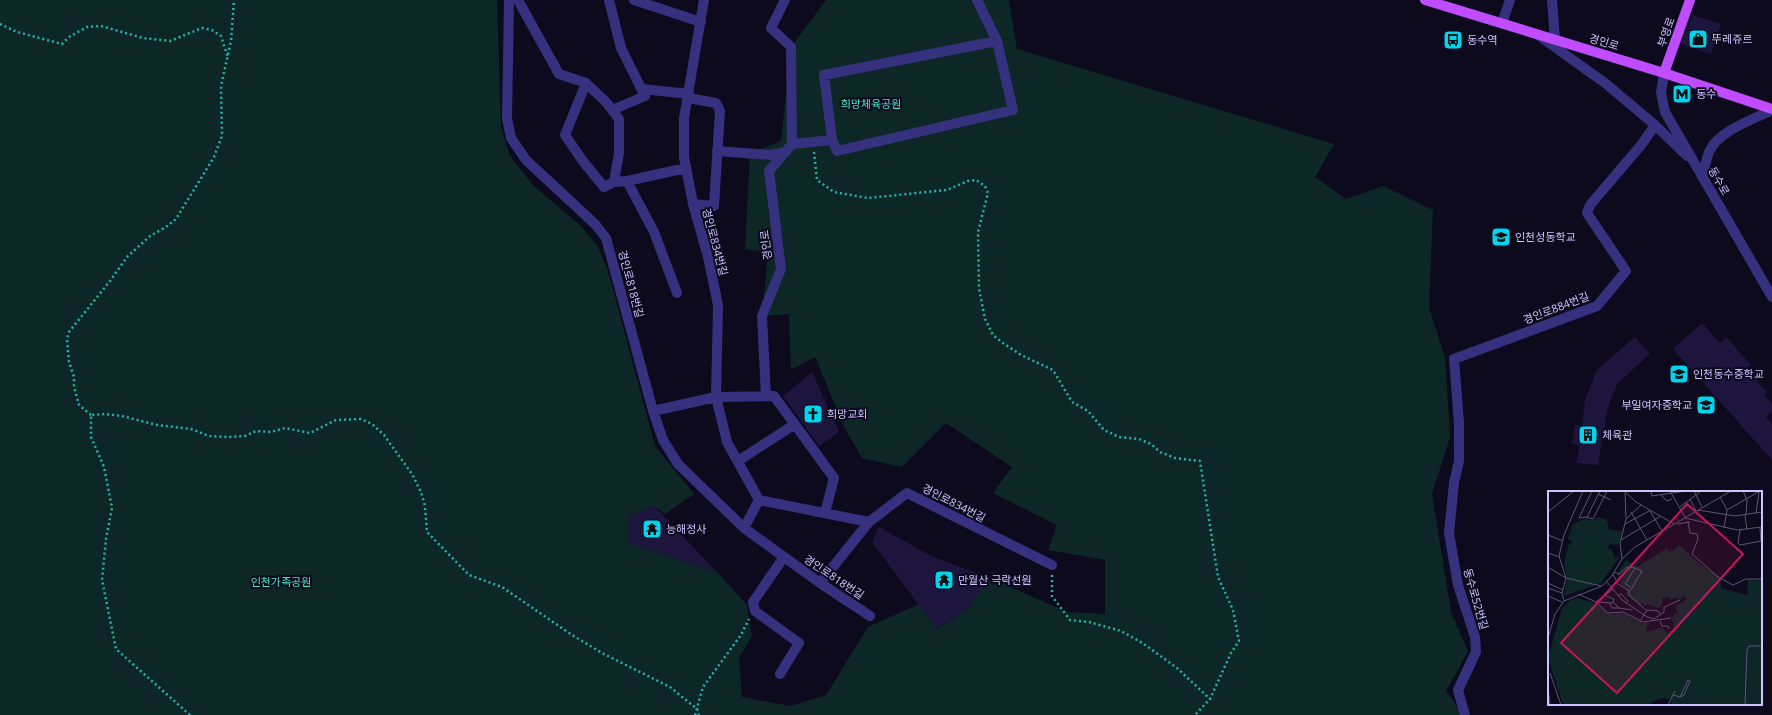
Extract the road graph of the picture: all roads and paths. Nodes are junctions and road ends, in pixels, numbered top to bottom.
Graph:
1 (234, 0) edge
2 (509, 0) edge
3 (518, 0) edge
4 (609, 0) edge
5 (634, 0) edge
6 (704, 0) edge
7 (785, 0) edge
8 (977, 0) edge
9 (1427, 0) edge
10 (1510, 0) edge
11 (1552, 0) edge
12 (1690, 0) edge
13 (701, 22) junction
14 (1502, 23) junction
15 (0, 24) edge
16 (1534, 33) junction
17 (1555, 39) junction
18 (997, 41) junction
19 (228, 58) junction
20 (1664, 73) junction
21 (586, 83) junction
22 (642, 89) junction
23 (688, 96) junction
24 (612, 110) junction
25 (1772, 110) edge
26 (1655, 125) junction
27 (832, 140) junction
28 (814, 142) junction
29 (789, 148) junction
30 (717, 151) junction
31 (1695, 164) junction
32 (686, 168) junction
33 (1702, 177) junction
34 (627, 181) junction
35 (614, 182) junction
36 (693, 204) junction
37 (677, 292) dead end
38 (1772, 297) edge
39 (766, 396) junction
40 (716, 397) junction
41 (653, 411) junction
42 (91, 415) junction
43 (795, 424) junction
44 (738, 461) junction
45 (1459, 461) joint
46 (759, 500) junction
47 (825, 513) junction
48 (869, 522) junction
49 (744, 528) junction
50 (784, 557) junction
51 (1052, 565) joint
52 (820, 583) junction
53 (754, 607) junction
54 (870, 616) dead end
55 (780, 674) dead end
56 (1210, 698) junction
57 (697, 709) junction
58 (190, 715) edge
59 (696, 715) edge
60 (699, 715) edge
61 (1195, 715) edge
62 (1465, 715) edge

1 - 19 path
2 - 41 street, 경인로818번길
3 - 21 street
4 - 22 street
5 - 13 street
6 - 13 street, 경인로834번길
7 - 29 street
8 - 18 street
9 - 14 main road, 경인로
10 - 14 street
11 - 17 street
12 - 20 main road, 부영로
13 - 23 street, 경인로834번길
14 - 16 main road, 경인로
15 - 19 path
16 - 17 main road, 경인로
16 - 26 street
17 - 20 main road, 경인로
18 - 27 street
18 - 27 street
19 - 42 path
20 - 25 main road, 경인로
20 - 31 street, 동수로
21 - 24 street
21 - 35 street
22 - 23 street
22 - 24 street
23 - 30 street
23 - 32 street, 경인로834번길
24 - 35 street
25 - 33 street
26 - 31 street
26 - 45 street, 경인로884번길
27 - 28 street
28 - 29 street
28 - 56 path
29 - 30 street
29 - 39 street, 경인로
30 - 36 street
31 - 33 street, 동수로
32 - 34 street
32 - 36 street, 경인로834번길
33 - 38 street, 동수로
34 - 35 street
34 - 37 street
36 - 40 street, 경인로834번길
39 - 40 street
39 - 43 street
40 - 41 street
40 - 44 street, 경인로834번길
41 - 49 street, 경인로818번길
42 - 57 path
42 - 58 path
43 - 44 street
43 - 47 street
44 - 46 street, 경인로834번길
45 - 62 street, 동수로52번길
46 - 47 street
46 - 49 street
47 - 48 street
48 - 51 street, 경인로834번길
48 - 52 street
49 - 50 street, 경인로818번길
50 - 52 street, 경인로818번길
50 - 53 street
51 - 56 path
52 - 54 street, 경인로818번길
53 - 55 street
53 - 57 path
56 - 61 path
57 - 59 path
57 - 60 path

